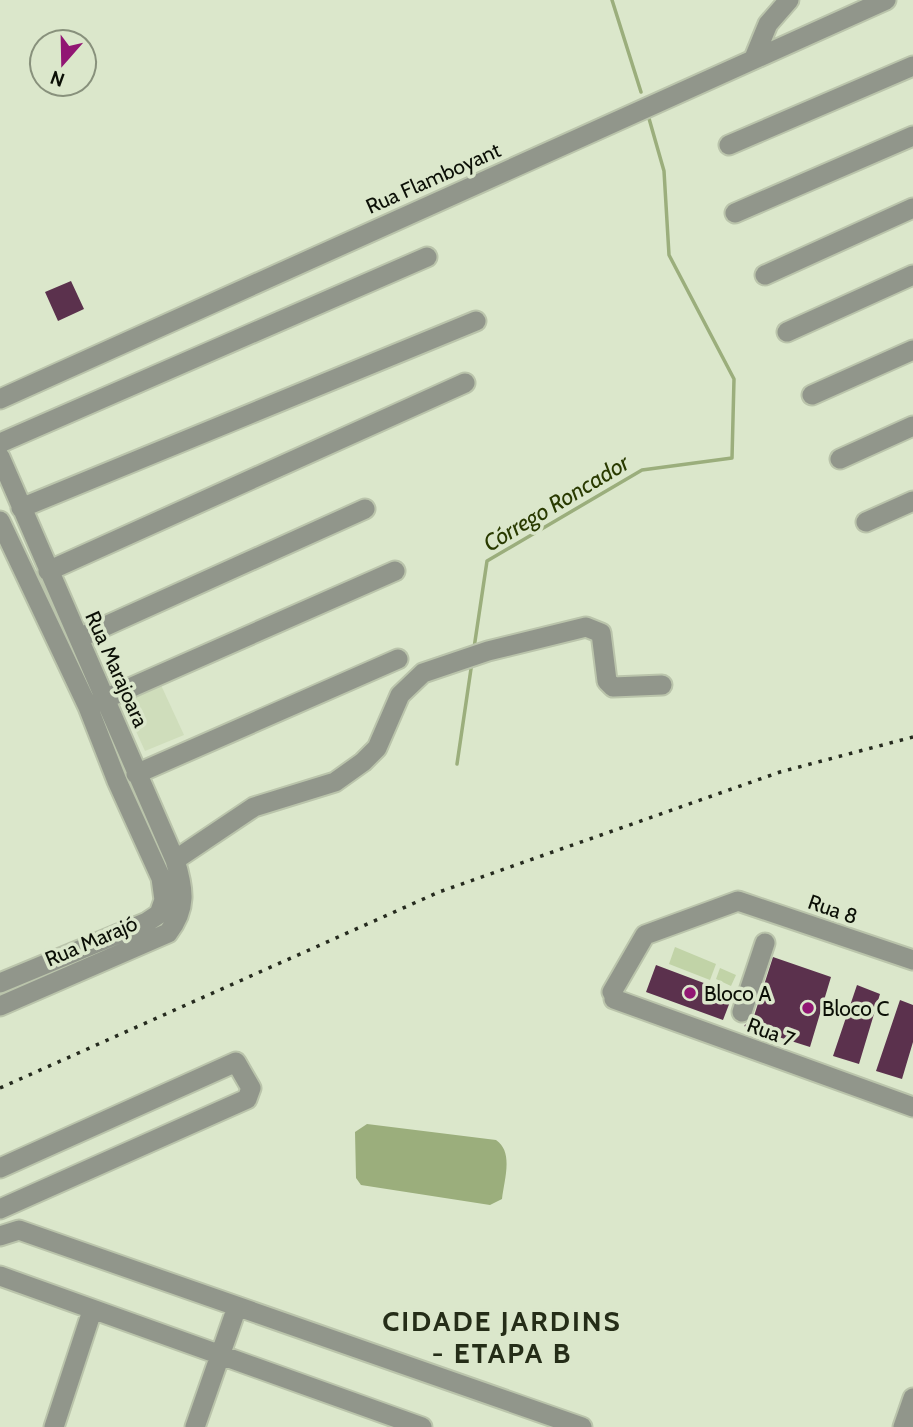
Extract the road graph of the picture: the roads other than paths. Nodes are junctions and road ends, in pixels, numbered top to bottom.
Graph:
1 (789, 0) edge
2 (886, 0) edge
3 (754, 58) junction
4 (913, 66) edge
5 (913, 136) edge
6 (729, 145) dead end
7 (913, 208) edge
8 (735, 213) dead end
9 (427, 257) dead end
10 (765, 275) dead end
11 (913, 275) edge
12 (477, 321) dead end
13 (787, 332) dead end
14 (913, 350) edge
15 (465, 383) dead end
16 (812, 395) dead end
17 (0, 400) edge
18 (913, 426) edge
19 (0, 443) edge
20 (0, 457) edge
21 (840, 459) dead end
22 (913, 501) edge
23 (21, 508) junction
24 (365, 509) dead end
25 (0, 521) edge
26 (866, 522) dead end
27 (394, 570) dead end
28 (48, 571) junction
29 (79, 638) junction
30 (398, 659) dead end
31 (662, 685) dead end
32 (107, 698) junction
33 (88, 707) junction
34 (136, 774) junction
35 (175, 860) junction
36 (164, 900) junction
37 (184, 902) junction
38 (765, 943) dead end
39 (913, 960) edge
40 (0, 983) edge
41 (613, 995) joint
42 (0, 1006) edge
43 (742, 1012) dead end
44 (913, 1107) edge
45 (0, 1168) edge
46 (0, 1209) edge
47 (0, 1236) edge
48 (0, 1276) edge
49 (237, 1307) junction
50 (92, 1311) junction
51 (220, 1355) junction
52 (913, 1398) edge
53 (570, 1425) edge
54 (54, 1427) edge
55 (195, 1427) edge
56 (422, 1427) edge
57 (903, 1427) edge

1 - 3 street
2 - 3 street, Rua Flamboyant
3 - 17 street, Rua Flamboyant
4 - 6 street
5 - 8 street
7 - 10 street
9 - 19 street
11 - 13 street
12 - 23 street
14 - 16 street
15 - 28 street
18 - 21 street
20 - 23 street, Rua Marajoara
22 - 26 street
23 - 28 street, Rua Marajoara
24 - 29 street
25 - 33 street, Rua Marajoara
27 - 32 street
28 - 29 street, Rua Marajoara
29 - 32 street, Rua Marajoara
30 - 34 street
31 - 35 street
32 - 33 street
32 - 34 street, Rua Marajoara
33 - 36 street, Rua Marajoara
34 - 35 street, Rua Marajoara
35 - 37 street, Rua Marajoara
36 - 37 street
36 - 40 street, Rua Marajó
37 - 42 street, Rua Marajó
38 - 43 street
39 - 41 street, Rua 8
41 - 44 street, Rua 7
45 - 46 street
47 - 49 street
48 - 50 street
49 - 51 street
49 - 53 street
50 - 51 street
50 - 54 street
51 - 55 street
51 - 56 street
52 - 57 street

